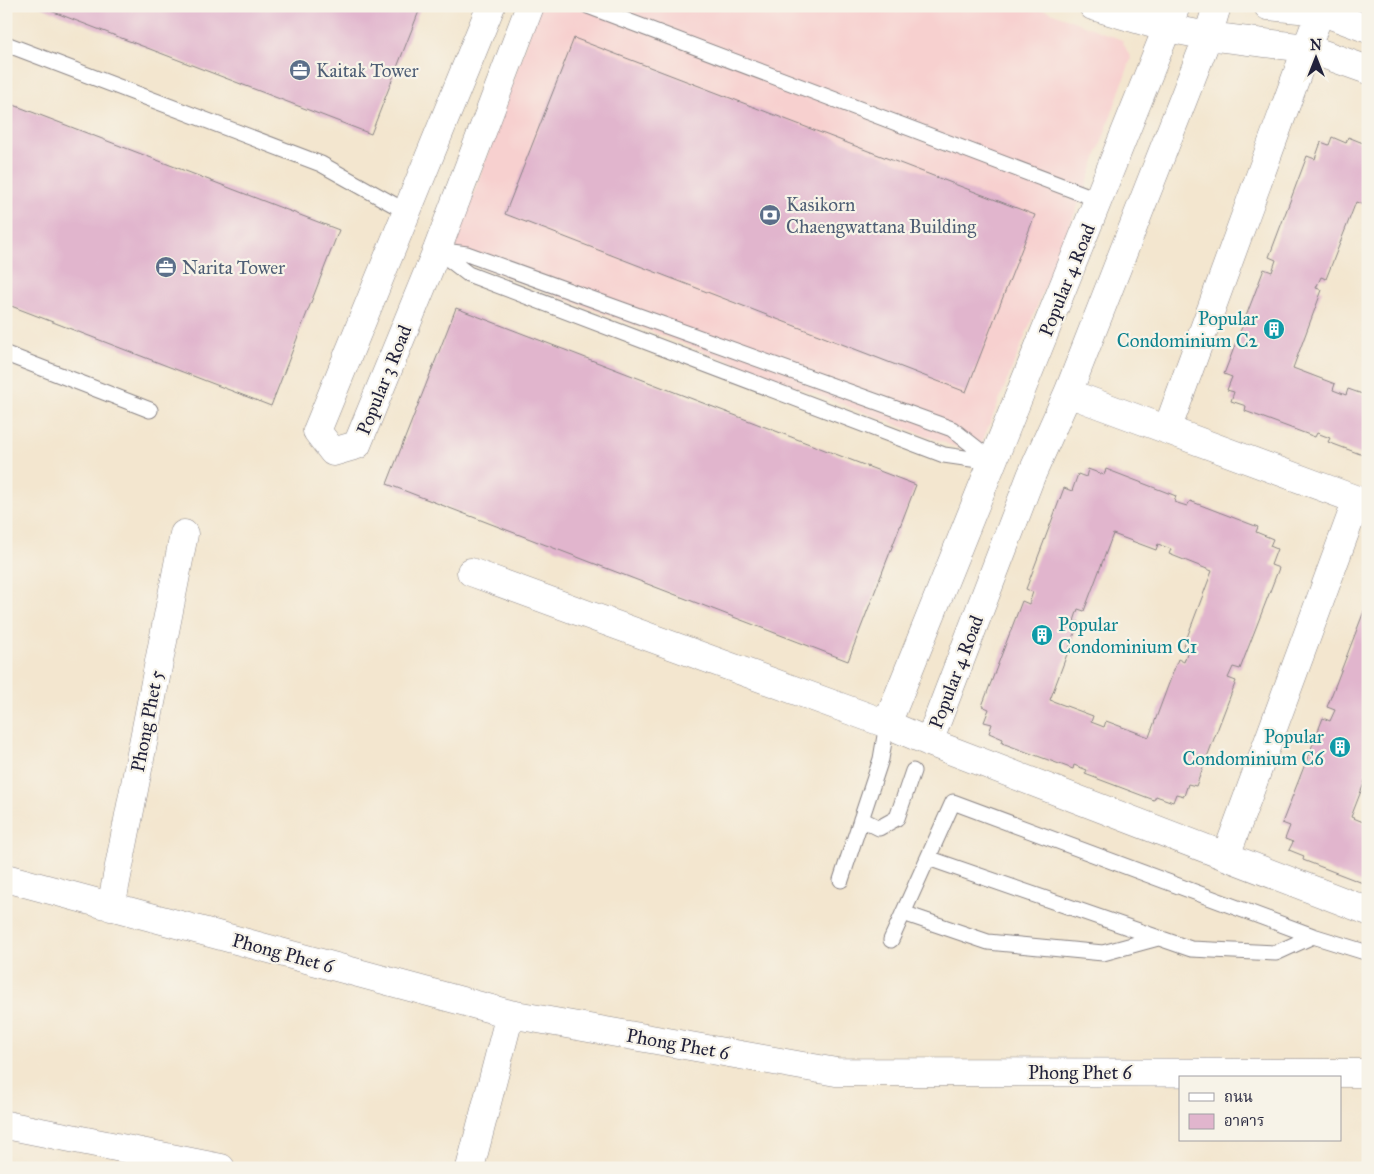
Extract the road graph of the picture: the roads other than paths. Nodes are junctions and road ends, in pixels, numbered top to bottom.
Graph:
1 (492, 6) edge
2 (530, 6) edge
3 (588, 6) edge
4 (1093, 6) edge
5 (1216, 6) edge
6 (1268, 6) edge
7 (1321, 9) edge
8 (1172, 17) edge
9 (1368, 29) edge
10 (1208, 36) junction
11 (6, 44) edge
12 (1306, 48) junction
13 (1368, 70) edge
14 (1099, 200) junction
15 (407, 212) junction
16 (437, 250) junction
17 (6, 354) edge
18 (1068, 393) junction
19 (150, 410) dead end
20 (1167, 430) junction
21 (994, 462) junction
22 (1031, 476) junction
23 (1362, 502) edge
24 (184, 534) dead end
25 (471, 572) dead end
26 (887, 724) junction
27 (929, 742) junction
28 (913, 771) dead end
29 (861, 819) junction
30 (1226, 856) junction
31 (928, 858) junction
32 (6, 878) edge
33 (841, 880) dead end
34 (111, 907) junction
35 (1368, 911) edge
36 (903, 913) junction
37 (1313, 936) junction
38 (1158, 938) junction
39 (891, 940) dead end
40 (1368, 953) edge
41 (510, 1014) junction
42 (1368, 1073) edge
43 (6, 1125) edge
44 (222, 1168) edge
45 (470, 1168) edge

1 - 15 street, Popular 3 Road
2 - 16 street, Popular 3 Road
3 - 14 lane
4 - 8 street
5 - 10 street, Popular 4 Road
6 - 7 street
7 - 9 street
7 - 12 street
8 - 10 street
8 - 14 street, Popular 4 Road
10 - 12 street
10 - 18 street, Popular 4 Road
11 - 15 lane
12 - 13 street
12 - 20 street
14 - 21 street, Popular 4 Road
15 - 16 street
15 - 16 street, Popular 3 Road
16 - 21 lane
16 - 21 lane
17 - 19 lane
18 - 20 street
18 - 22 street, Popular 4 Road
20 - 23 street
21 - 22 street
21 - 26 street, Popular 4 Road
22 - 27 street, Popular 4 Road
23 - 30 street
24 - 34 street, Phong Phet 5
25 - 26 street
26 - 27 street, Popular 4 Road
26 - 29 lane
27 - 30 street
28 - 29 lane
29 - 33 lane
30 - 35 street
31 - 36 lane
31 - 37 lane
31 - 38 lane
32 - 34 street, Phong Phet 6
34 - 41 street, Phong Phet 6
36 - 38 lane
36 - 39 lane
37 - 38 lane
37 - 40 lane
41 - 42 street, Phong Phet 6
41 - 45 street
43 - 44 street

